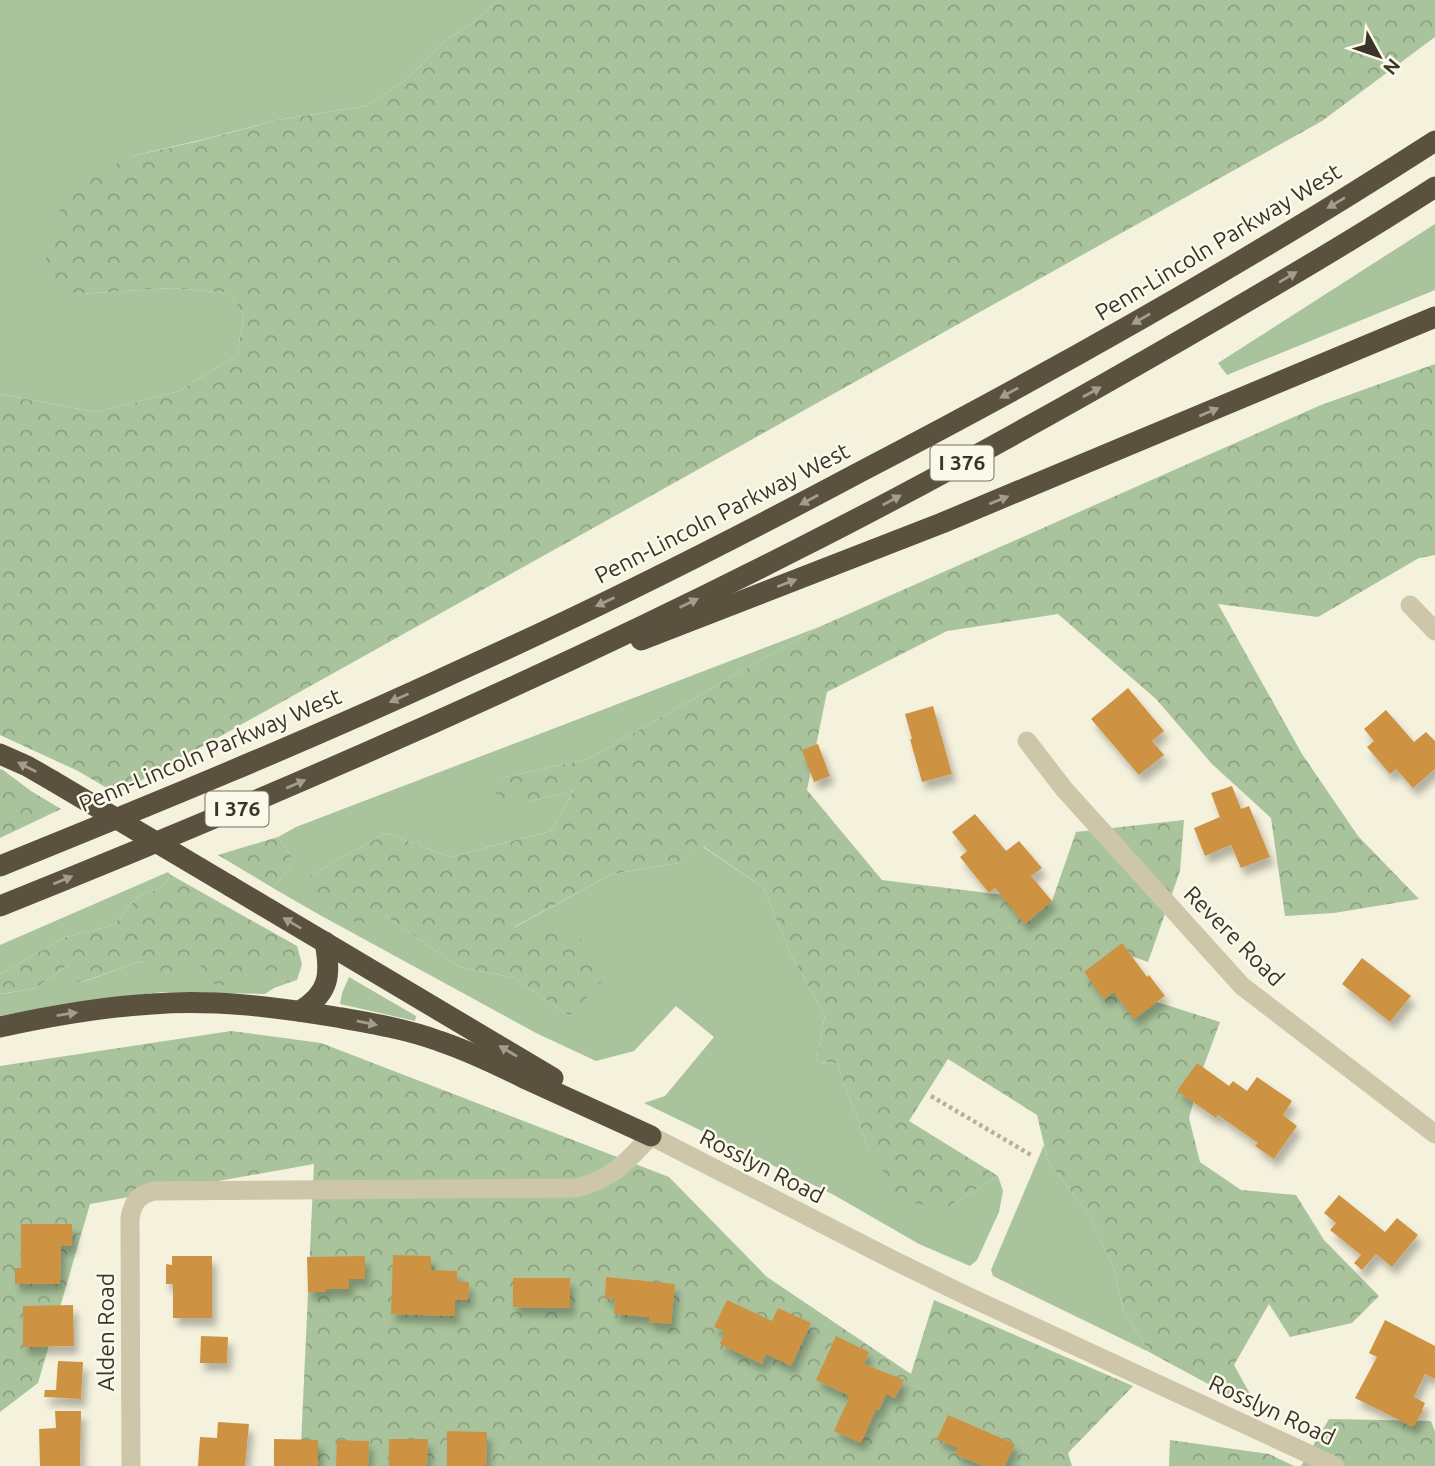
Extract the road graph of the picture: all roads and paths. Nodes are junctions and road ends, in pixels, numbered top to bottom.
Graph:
1 (1435, 138) edge
2 (1435, 187) edge
3 (1435, 317) edge
4 (1410, 604) dead end
5 (1435, 631) edge
6 (472, 706) junction
7 (1027, 741) dead end
8 (0, 754) edge
9 (0, 866) edge
10 (0, 906) edge
11 (325, 942) junction
12 (300, 1011) junction
13 (0, 1027) edge
14 (931, 1096) dead end
15 (1435, 1134) edge
16 (651, 1136) junction
17 (1031, 1155) dead end
18 (131, 1466) edge
19 (1335, 1466) edge

1 -> 9 highway, Penn-Lincoln Parkway West / I 376
6 -> 2 highway, I 376
6 -> 3 highway
4 - 5 street
10 -> 6 highway, I 376
7 - 15 street, Revere Road
11 -> 8 highway, bridge
11 - 12 highway
16 -> 11 highway
13 -> 12 highway
12 -> 16 highway
14 - 17 path
16 - 18 street, Alden Road
16 - 19 street, Rosslyn Road

